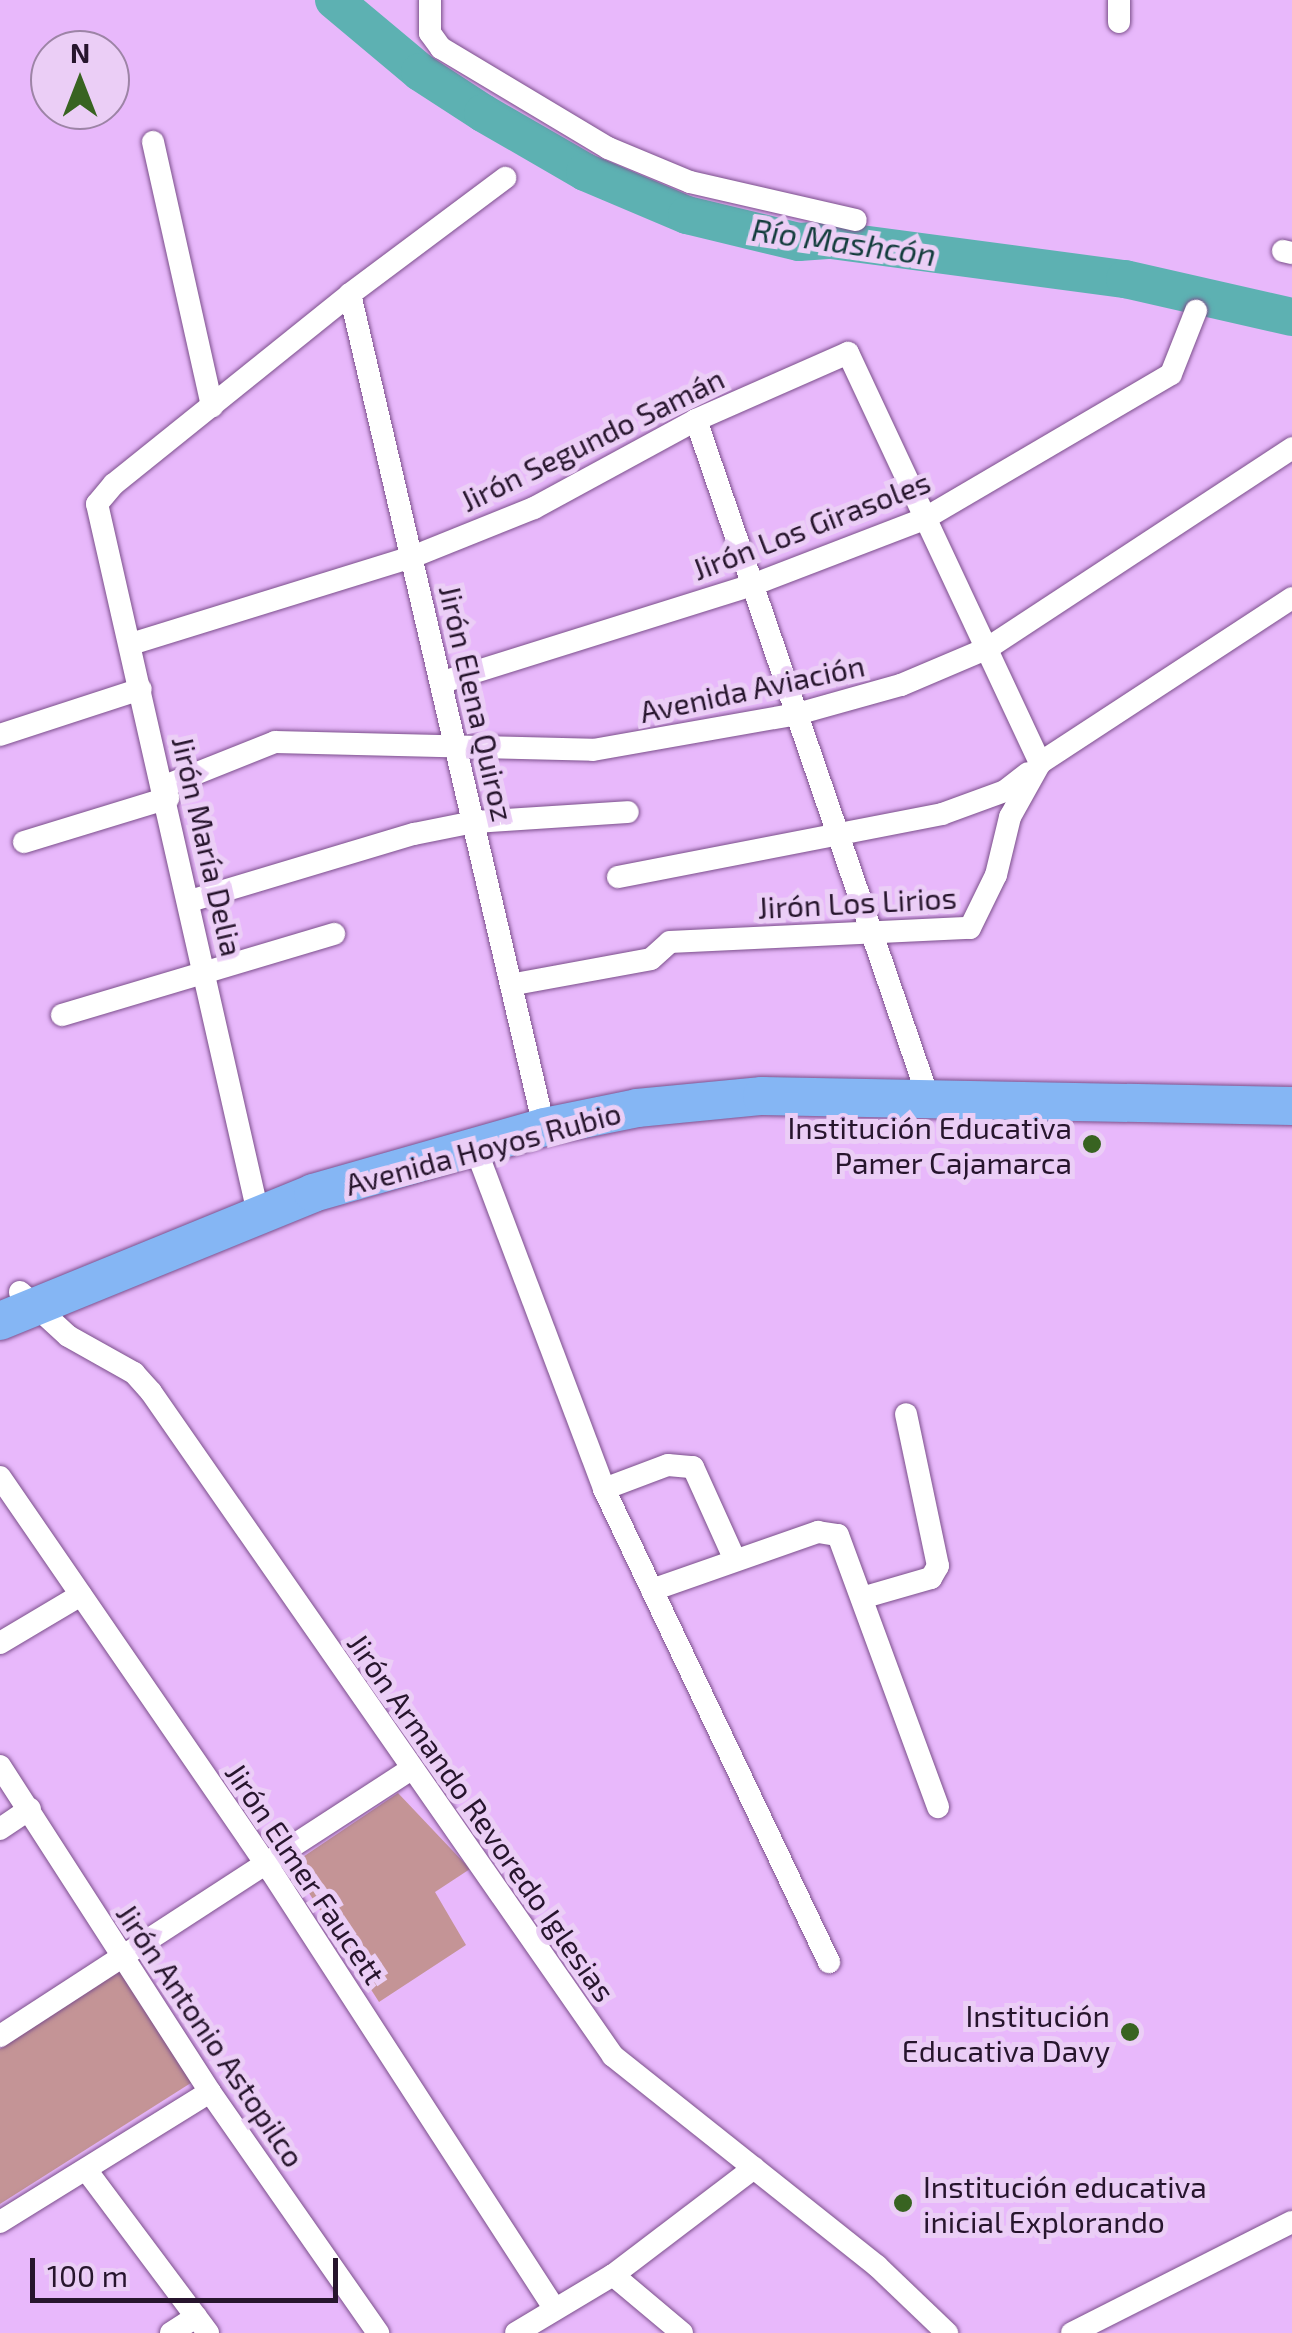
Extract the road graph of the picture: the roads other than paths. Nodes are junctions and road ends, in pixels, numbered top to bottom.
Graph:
1 (430, 0) edge
2 (153, 142) dead end
3 (505, 178) dead end
4 (856, 220) dead end
5 (350, 294) junction
6 (1196, 311) dead end
7 (212, 406) junction
8 (696, 420) junction
9 (1292, 448) edge
10 (924, 519) junction
11 (412, 557) junction
12 (752, 586) junction
13 (1292, 598) edge
14 (131, 644) junction
15 (988, 648) junction
16 (443, 682) junction
17 (141, 690) junction
18 (797, 714) junction
19 (0, 734) edge
20 (460, 749) junction
21 (1040, 763) junction
22 (166, 792) junction
23 (628, 812) dead end
24 (474, 822) junction
25 (838, 837) junction
26 (24, 842) dead end
27 (618, 877) dead end
28 (190, 901) junction
29 (334, 934) dead end
30 (873, 936) junction
31 (206, 972) junction
32 (514, 984) junction
33 (62, 1014) dead end
34 (1292, 1084) edge
35 (925, 1087) junction
36 (1195, 1093) junction
37 (1292, 1106) edge
38 (543, 1118) junction
39 (476, 1147) junction
40 (256, 1204) junction
41 (13, 1305) edge
42 (906, 1414) dead end
43 (0, 1477) edge
44 (604, 1488) junction
45 (734, 1558) junction
46 (652, 1590) junction
47 (81, 1595) junction
48 (865, 1597) junction
49 (0, 1643) edge
50 (0, 1766) edge
51 (410, 1770) junction
52 (938, 1807) dead end
53 (30, 1808) junction
54 (0, 1829) edge
55 (265, 1862) junction
56 (122, 1956) junction
57 (829, 1962) dead end
58 (0, 2036) edge
59 (210, 2092) junction
60 (754, 2168) junction
61 (87, 2170) junction
62 (0, 2222) edge
63 (1292, 2222) edge
64 (612, 2275) junction
65 (554, 2308) junction
66 (202, 2325) edge
67 (171, 2333) edge
68 (378, 2333) edge
69 (516, 2333) edge
70 (682, 2333) edge
71 (947, 2333) edge
72 (1072, 2333) edge

1 - 4 street
2 - 7 street
3 - 5 street
5 - 7 street
5 - 11 street, Jirón Elena Quiroz
6 - 10 street, Jirón Los Girasoles
7 - 14 street, Jirón María Delia
8 - 10 street, Jirón Segundo Samán
8 - 11 street, Jirón Segundo Samán
8 - 12 street
9 - 15 street, Avenida Aviación
10 - 12 street, Jirón Los Girasoles
10 - 15 street
11 - 14 street, Jirón Segundo Samán
11 - 16 street, Jirón Elena Quiroz
12 - 16 street, Jirón Los Girasoles
12 - 18 street
13 - 21 street, Jirón Los Lirios
14 - 17 street, Jirón María Delia
15 - 18 street, Avenida Aviación
15 - 21 street
16 - 20 street, Jirón Elena Quiroz
17 - 19 street
17 - 22 street, Jirón María Delia
18 - 20 street, Avenida Aviación
18 - 25 street
20 - 22 street, Avenida Aviación
20 - 24 street, Jirón Elena Quiroz
21 - 25 street
21 - 30 street, Jirón Los Lirios
22 - 26 street, Avenida Aviación
22 - 28 street, Jirón María Delia
23 - 24 street
24 - 28 street
24 - 32 street, Jirón Elena Quiroz
25 - 27 street
25 - 30 street
28 - 31 street, Jirón María Delia
29 - 31 street
30 - 32 street, Jirón Los Lirios
30 - 35 street
31 - 33 street
31 - 40 street, Jirón María Delia
32 - 38 street, Jirón Elena Quiroz
34 - 36 main road, Avenida Hoyos Rubio
35 - 36 main road, Avenida Hoyos Rubio
35 - 38 main road, Avenida Hoyos Rubio
36 - 37 main road, Avenida Hoyos Rubio
38 - 39 main road, Avenida Hoyos Rubio
38 - 40 main road, Avenida Hoyos Rubio
39 - 40 main road, Avenida Hoyos Rubio
39 - 44 street
40 - 41 main road, Avenida Hoyos Rubio
41 - 51 street, Jirón Armando Revoredo Iglesias
42 - 48 street
43 - 47 street, Jirón Elmer Faucett
44 - 45 street
44 - 46 street
45 - 46 street
45 - 48 street
46 - 57 street
47 - 49 street
47 - 55 street, Jirón Elmer Faucett
48 - 52 street
50 - 53 street, Jirón Antonio Astopilco
51 - 55 street
51 - 60 street, Jirón Armando Revoredo Iglesias
53 - 54 street
53 - 56 street, Jirón Antonio Astopilco
55 - 56 street
55 - 65 street, Jirón Elmer Faucett
56 - 58 street
56 - 59 street, Jirón Antonio Astopilco
59 - 61 street
59 - 68 street, Jirón Antonio Astopilco
60 - 64 street
60 - 71 street, Jirón Armando Revoredo Iglesias
61 - 62 street
61 - 66 street
63 - 72 street
64 - 65 street
64 - 70 street
65 - 69 street
66 - 67 street

